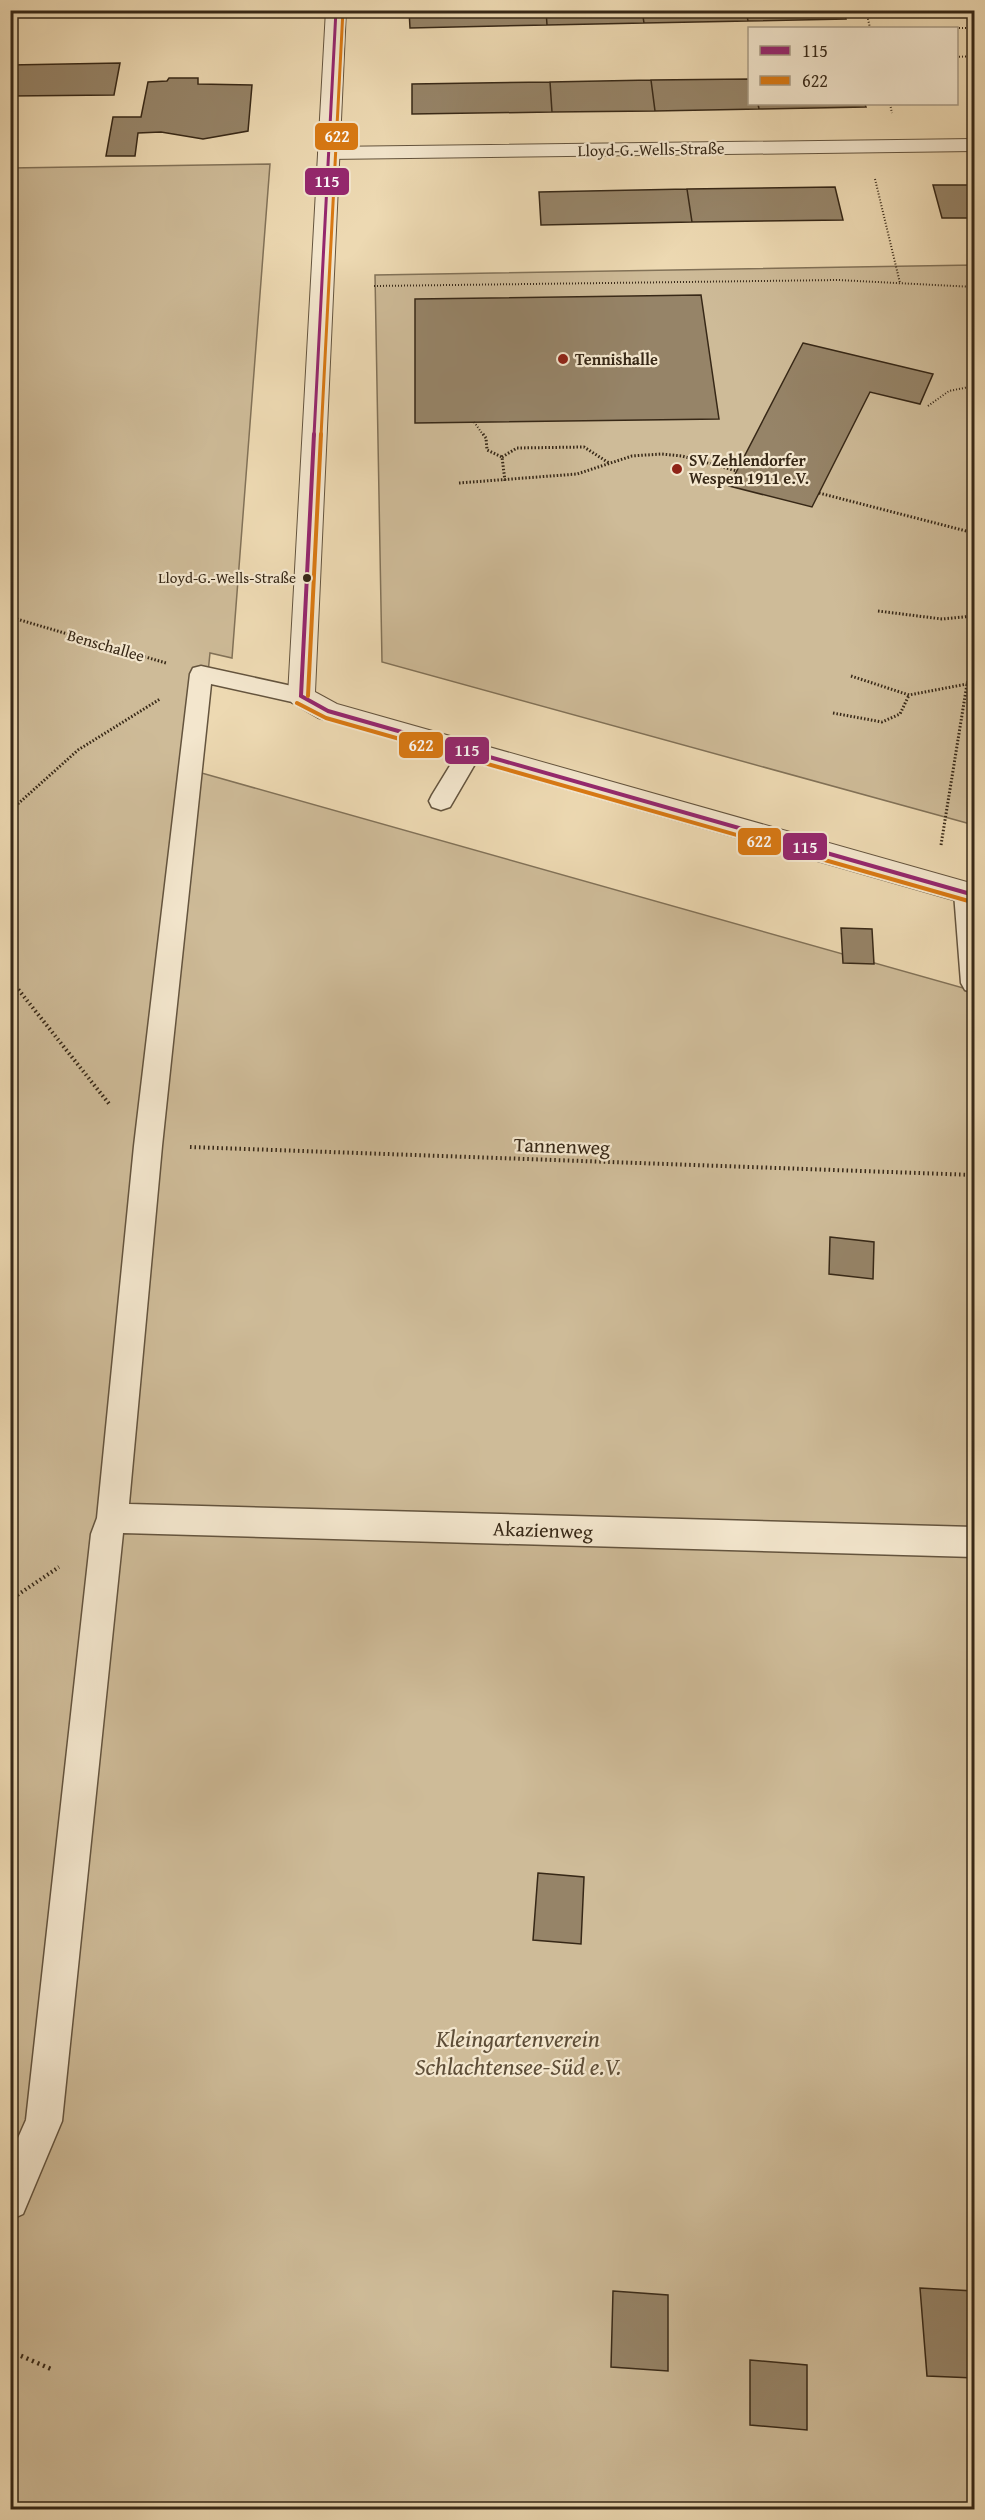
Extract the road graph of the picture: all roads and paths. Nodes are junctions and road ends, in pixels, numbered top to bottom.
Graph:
1 (336, 10) edge
2 (866, 10) edge
3 (871, 27) edge
4 (958, 28) edge
5 (974, 28) edge
6 (975, 56) edge
7 (958, 57) edge
8 (975, 145) edge
9 (328, 153) junction
10 (873, 172) dead end
11 (900, 283) junction
12 (374, 286) dead end
13 (975, 287) edge
14 (975, 386) edge
15 (928, 406) dead end
16 (474, 422) dead end
17 (502, 457) junction
18 (609, 464) junction
19 (737, 471) dead end
20 (505, 481) junction
21 (459, 483) dead end
22 (819, 493) dead end
23 (975, 533) edge
24 (878, 610) dead end
25 (975, 616) edge
26 (10, 617) edge
27 (975, 664) edge
28 (201, 674) junction
29 (851, 676) dead end
30 (967, 684) junction
31 (909, 694) junction
32 (301, 696) junction
33 (833, 713) dead end
34 (470, 752) junction
35 (441, 801) dead end
36 (10, 811) edge
37 (940, 847) dead end
38 (970, 894) edge
39 (10, 979) edge
40 (975, 983) edge
41 (148, 1146) junction
42 (975, 1175) edge
43 (112, 1518) junction
44 (975, 1542) edge
45 (10, 2201) edge
46 (10, 2351) edge
47 (51, 2369) dead end

1 - 9 street
2 - 3 path
4 - 5 path
6 - 7 path
8 - 9 street, Lloyd-G.-Wells-Straße
9 - 32 street
10 - 11 path
11 - 12 path
11 - 13 path
14 - 15 path
16 - 17 path
17 - 18 path
17 - 20 path
18 - 19 path
18 - 20 path
20 - 21 path
22 - 23 path
24 - 25 path
26 - 28 path, Benschallee
27 - 30 path
28 - 32 lane
28 - 36 path
28 - 41 lane
29 - 31 path
30 - 31 path
30 - 37 path
31 - 33 path
32 - 34 street
34 - 35 lane
34 - 38 street
38 - 40 lane
39 - 41 path
41 - 42 path, Tannenweg
41 - 43 lane
43 - 44 lane, Akazienweg
43 - 45 lane
46 - 47 path

